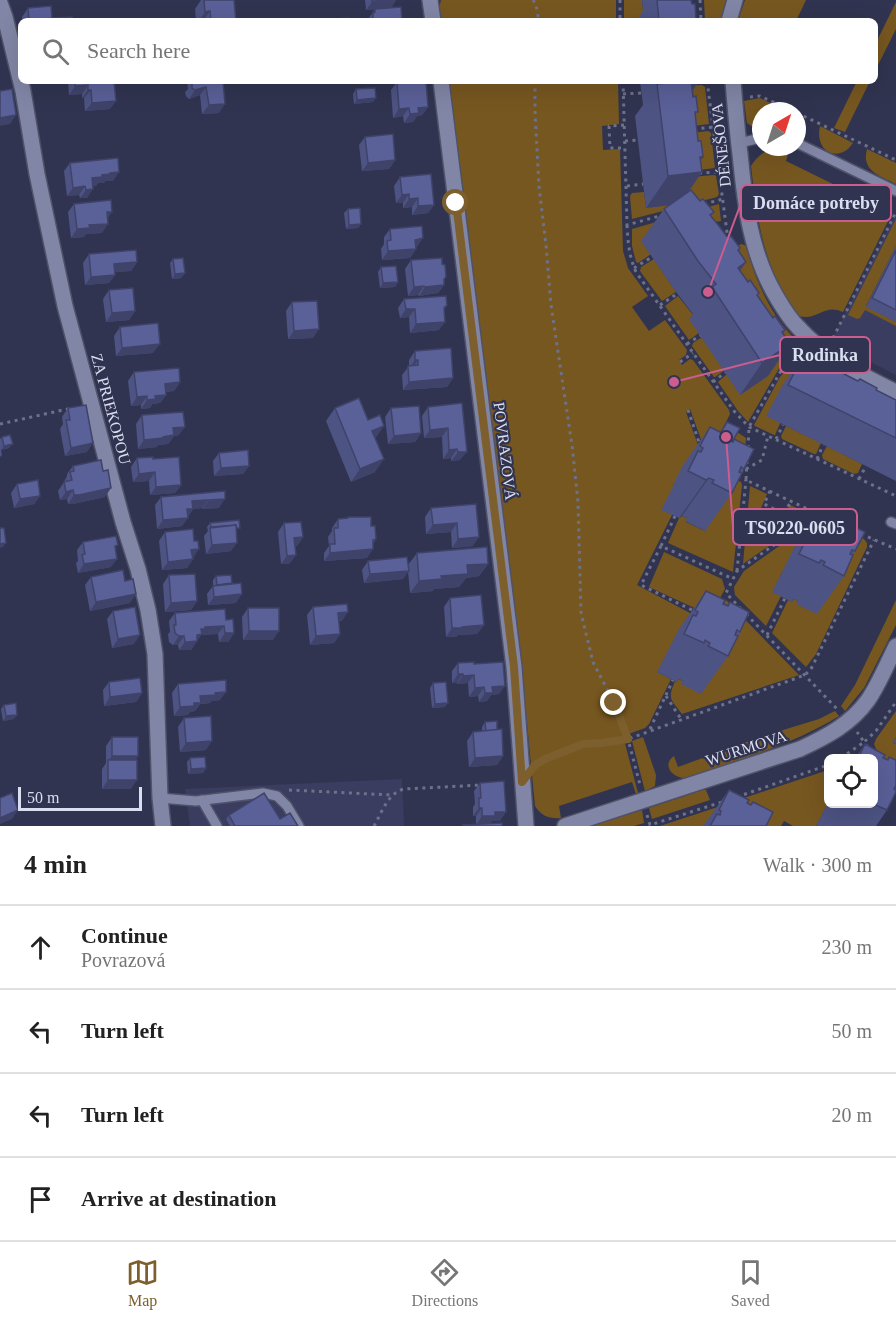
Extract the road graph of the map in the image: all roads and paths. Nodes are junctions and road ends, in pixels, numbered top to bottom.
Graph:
1 (430, 0) edge
2 (533, 0) edge
3 (620, 0) edge
4 (700, 0) edge
5 (735, 0) edge
6 (0, 3) edge
7 (433, 18) edge
8 (538, 18) edge
9 (620, 18) edge
10 (701, 18) edge
11 (730, 18) edge
12 (18, 70) edge
13 (21, 84) edge
14 (441, 84) edge
15 (535, 84) edge
16 (622, 84) edge
17 (707, 84) edge
18 (733, 84) edge
19 (641, 93) dead end
20 (623, 94) junction
21 (734, 98) junction
22 (773, 102) edge
23 (806, 117) edge
24 (624, 125) junction
25 (714, 127) junction
26 (684, 130) edge
27 (638, 140) dead end
28 (752, 140) edge
29 (625, 141) junction
30 (739, 143) junction
31 (806, 147) edge
32 (625, 148) junction
33 (896, 160) edge
34 (720, 171) junction
35 (689, 174) edge
36 (643, 184) dead end
37 (626, 186) junction
38 (896, 191) edge
39 (723, 198) junction
40 (702, 204) edge
41 (896, 212) edge
42 (670, 213) edge
43 (627, 225) junction
44 (717, 225) edge
45 (726, 225) junction
46 (729, 245) edge
47 (652, 257) dead end
48 (634, 268) junction
49 (677, 294) dead end
50 (660, 305) junction
51 (700, 335) dead end
52 (831, 342) dead end
53 (687, 344) junction
54 (776, 346) edge
55 (693, 353) junction
56 (680, 362) dead end
57 (786, 362) junction
58 (726, 372) dead end
59 (801, 372) edge
60 (713, 382) junction
61 (896, 392) edge
62 (73, 408) edge
63 (688, 410) dead end
64 (0, 424) edge
65 (783, 425) dead end
66 (749, 428) junction
67 (768, 436) junction
68 (776, 440) junction
69 (824, 445) dead end
70 (748, 448) edge
71 (702, 450) edge
72 (747, 459) edge
73 (817, 459) junction
74 (866, 466) dead end
75 (746, 469) junction
76 (728, 472) edge
77 (859, 479) junction
78 (746, 480) junction
79 (770, 492) junction
80 (896, 496) edge
81 (790, 501) junction
82 (818, 514) junction
83 (675, 516) dead end
84 (826, 518) edge
85 (854, 531) edge
86 (874, 540) junction
87 (661, 546) junction
88 (896, 549) edge
89 (737, 571) junction
90 (733, 579) junction
91 (726, 593) junction
92 (785, 598) dead end
93 (722, 602) edge
94 (702, 614) edge
95 (766, 635) junction
96 (896, 646) edge
97 (806, 675) junction
98 (673, 680) dead end
99 (666, 696) junction
100 (896, 703) edge
101 (681, 719) junction
102 (849, 721) junction
103 (649, 730) junction
104 (628, 739) junction
105 (864, 742) junction
106 (871, 751) edge
107 (848, 754) edge
108 (522, 782) junction
109 (491, 785) edge
110 (160, 798) junction
111 (202, 800) junction
112 (163, 826) edge
113 (217, 826) edge
114 (299, 826) edge
115 (374, 826) edge
116 (526, 826) edge
117 (566, 826) edge

1 - 7 street
2 - 8 path
3 - 9 path
4 - 10 path
5 - 11 street
6 - 12 street, ZA PRIEKOPOU
13 - 110 street, ZA PRIEKOPOU
14 - 108 street, POVRAZOVÁ
15 - 104 path
16 - 20 path
17 - 25 path
18 - 21 street, DÉNEŠOVA
19 - 20 path
20 - 24 path
21 - 22 path
21 - 30 street, DÉNEŠOVA
23 - 33 path
24 - 29 path
24 - 32 path
25 - 26 path
25 - 34 path
27 - 29 path
28 - 30 lane
29 - 32 path
30 - 61 street, DÉNEŠOVA
31 - 38 lane
32 - 37 path
34 - 35 path
34 - 39 path
36 - 37 path
37 - 43 path
39 - 40 path
39 - 45 path
41 - 52 path
42 - 43 path
43 - 48 path
44 - 45 path
45 - 46 path
47 - 48 path
48 - 50 path
49 - 50 path
50 - 53 path
51 - 53 path
53 - 55 path
54 - 57 path
55 - 56 path
55 - 60 path
57 - 59 path
57 - 66 path
58 - 60 path
60 - 66 path
62 - 64 path
63 - 71 path
65 - 68 path
66 - 67 path
66 - 70 path
67 - 68 path
67 - 75 path
68 - 73 path
69 - 73 path
72 - 75 path
73 - 77 path
74 - 77 path
75 - 78 path
76 - 78 path
77 - 80 path
78 - 79 path
78 - 89 path
79 - 81 path
79 - 81 path
81 - 82 path
82 - 84 path
82 - 89 path
83 - 87 path
85 - 86 path
86 - 88 path
86 - 97 path
87 - 90 path
87 - 94 path
89 - 90 path
90 - 91 path
91 - 93 path
91 - 95 path
92 - 95 path
95 - 97 path
96 - 102 street, WURMOVA
97 - 101 path
97 - 102 path
98 - 99 path
99 - 101 path
99 - 103 path
100 - 105 path
101 - 103 path
102 - 105 path
102 - 117 street, WURMOVA
103 - 104 path
104 - 108 path
105 - 106 path
105 - 107 path
108 - 116 street, POVRAZOVÁ
109 - 115 path
110 - 111 lane
110 - 112 street, ZA PRIEKOPOU
111 - 113 lane
111 - 114 lane

